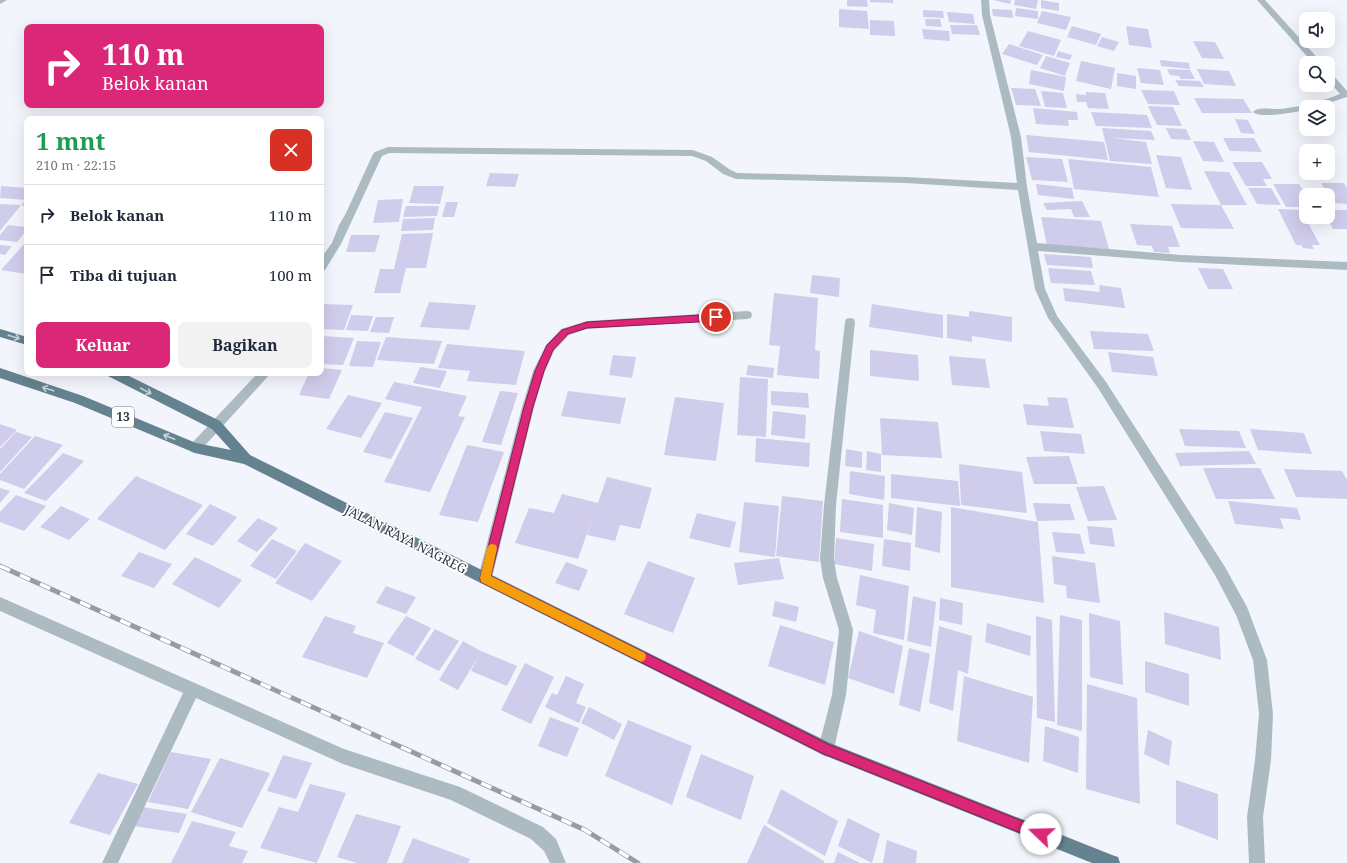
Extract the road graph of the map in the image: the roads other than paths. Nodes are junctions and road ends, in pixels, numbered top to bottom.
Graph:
1 (3, 0) edge
2 (985, 0) edge
3 (1261, 0) edge
4 (0, 2) edge
5 (1312, 56) edge
6 (1335, 82) edge
7 (1346, 94) edge
8 (1332, 100) edge
9 (1299, 108) edge
10 (1257, 112) dead end
11 (1022, 187) junction
12 (1032, 247) junction
13 (324, 262) edge
14 (1347, 266) edge
15 (747, 315) dead end
16 (850, 322) dead end
17 (0, 333) edge
18 (24, 340) edge
19 (0, 372) edge
20 (118, 376) edge
21 (262, 376) edge
22 (216, 425) junction
23 (195, 448) junction
24 (246, 459) junction
25 (485, 578) junction
26 (0, 604) edge
27 (192, 690) junction
28 (826, 749) junction
29 (110, 863) edge
30 (558, 863) edge
31 (1112, 863) edge
32 (1257, 863) edge

1 - 4 street
2 - 11 street
3 - 5 street
6 - 7 street
7 - 8 street
9 - 10 street
11 - 12 street
11 - 13 street
12 - 14 street
12 - 32 street
15 - 25 street
16 - 28 street
17 -> 18 highway
23 -> 19 highway, JALAN RAYA NAGREG / 13
20 -> 22 highway, JALAN RAYA NAGREG / 13
21 - 22 street
22 - 23 street
22 - 24 highway, JALAN RAYA NAGREG / 13
23 - 24 highway, JALAN RAYA NAGREG / 13
24 - 25 highway, JALAN RAYA NAGREG / 13
25 - 28 highway, JALAN RAYA NAGREG / 13
26 - 27 street
27 - 29 street
27 - 30 street
28 - 31 highway, JALAN RAYA NAGREG / 13

